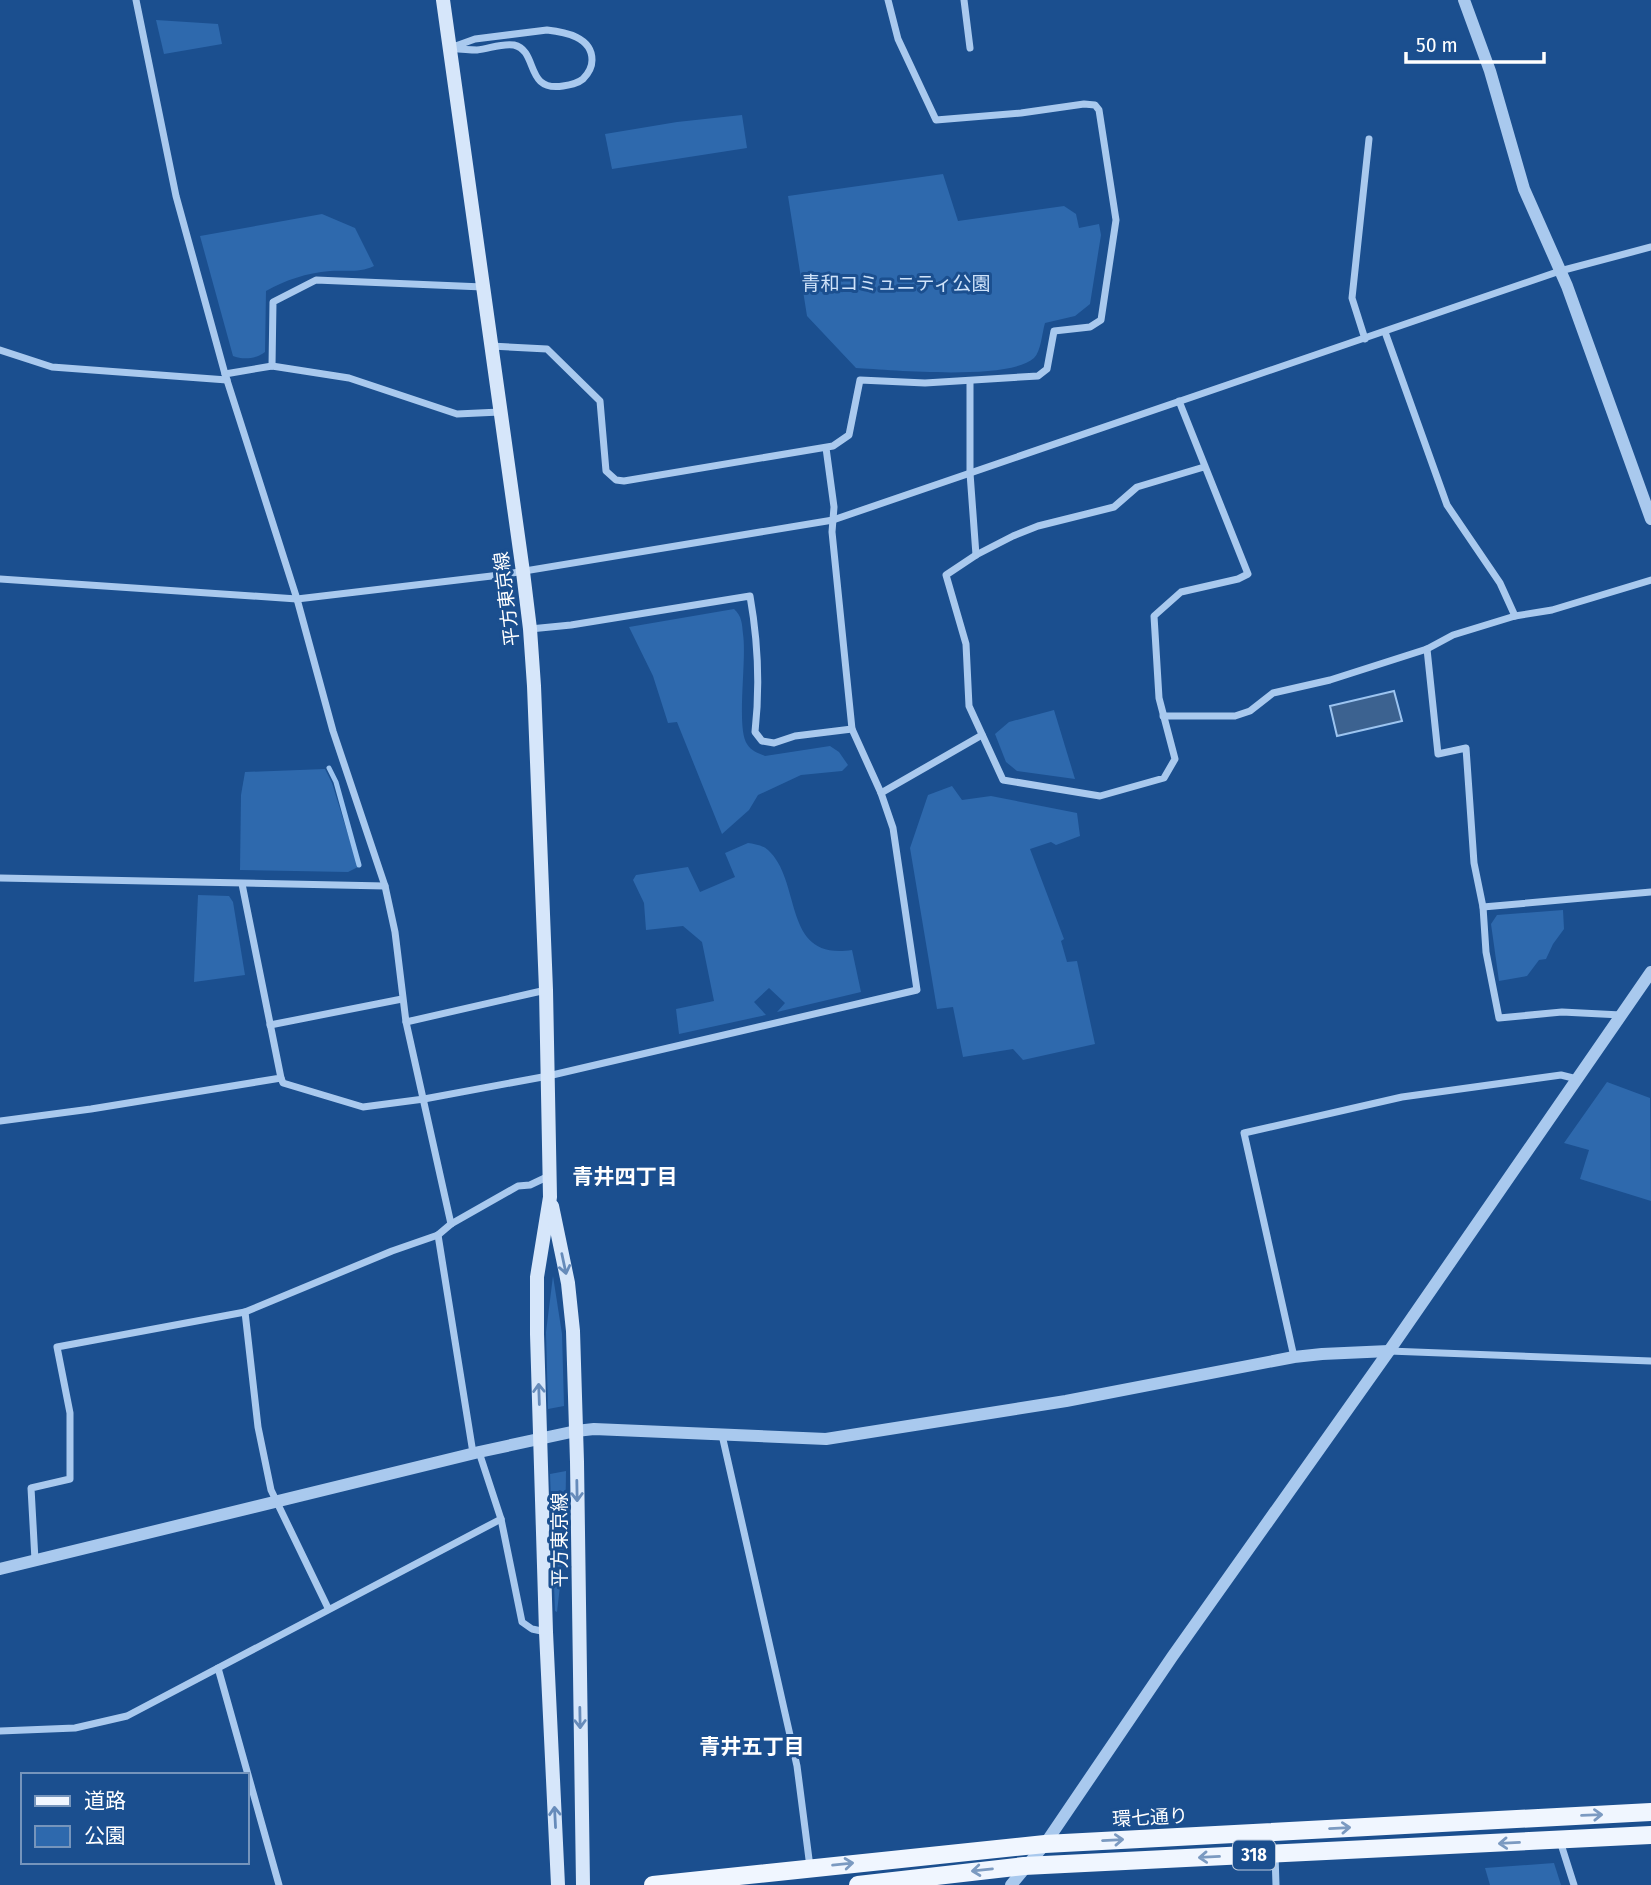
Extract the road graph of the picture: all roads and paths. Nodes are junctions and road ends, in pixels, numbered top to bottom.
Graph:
1 (136, 0) edge
2 (443, 0) edge
3 (888, 0) edge
4 (964, 0) edge
5 (1464, 0) edge
6 (450, 48) junction
7 (970, 48) dead end
8 (1369, 139) dead end
9 (1651, 247) edge
10 (1560, 271) junction
11 (483, 287) junction
12 (1385, 332) junction
13 (1365, 339) junction
14 (491, 346) junction
15 (0, 350) edge
16 (272, 366) junction
17 (226, 377) junction
18 (970, 382) junction
19 (1179, 401) junction
20 (500, 412) junction
21 (826, 448) junction
22 (1204, 467) junction
23 (970, 473) junction
24 (1651, 519) edge
25 (833, 520) junction
26 (976, 555) junction
27 (523, 572) junction
28 (0, 579) edge
29 (1651, 580) edge
30 (297, 599) junction
31 (1515, 616) junction
32 (530, 629) junction
33 (1427, 649) junction
34 (1163, 716) junction
35 (852, 729) junction
36 (982, 735) junction
37 (881, 793) junction
38 (0, 878) edge
39 (242, 884) junction
40 (385, 886) junction
41 (1651, 892) edge
42 (1483, 907) junction
43 (1651, 972) edge
44 (546, 990) junction
45 (402, 999) junction
46 (1621, 1015) junction
47 (406, 1022) junction
48 (270, 1025) junction
49 (548, 1076) junction
50 (281, 1079) junction
51 (1577, 1079) junction
52 (424, 1099) junction
53 (0, 1121) edge
54 (550, 1176) junction
55 (550, 1197) junction
56 (451, 1224) junction
57 (438, 1235) junction
58 (245, 1312) junction
59 (1389, 1351) junction
60 (1294, 1357) junction
61 (1651, 1361) edge
62 (576, 1431) junction
63 (722, 1435) junction
64 (541, 1439) junction
65 (476, 1452) junction
66 (277, 1502) junction
67 (501, 1519) junction
68 (36, 1560) junction
69 (0, 1569) edge
70 (328, 1608) junction
71 (546, 1632) junction
72 (218, 1668) junction
73 (0, 1731) edge
74 (248, 1773) edge
75 (248, 1775) edge
76 (1651, 1812) edge
77 (1651, 1835) edge
78 (1559, 1840) junction
79 (1045, 1844) junction
80 (1275, 1853) junction
81 (1024, 1866) junction
82 (810, 1867) junction
83 (279, 1885) edge
84 (558, 1885) edge
85 (583, 1885) edge
86 (653, 1885) edge
87 (858, 1885) edge
88 (1011, 1885) edge
89 (1276, 1885) edge
90 (1574, 1885) edge

1 - 17 street
2 - 6 main road, 平方東京線
3 - 18 street
4 - 7 street
5 - 10 street
6 - 6 street
6 - 11 main road, 平方東京線
8 - 13 street
9 - 10 street
10 - 12 street
10 - 24 street
11 - 14 main road, 平方東京線
11 - 16 street
12 - 13 street
12 - 31 street
13 - 19 street
14 - 20 main road, 平方東京線
14 - 21 street
15 - 17 street
16 - 17 street
16 - 20 street
17 - 30 street
18 - 21 street
18 - 23 street
19 - 22 street
19 - 23 street
20 - 27 main road, 平方東京線
21 - 25 street
22 - 26 street
22 - 34 street
23 - 25 street
23 - 26 street
25 - 27 street
25 - 35 street
26 - 36 street
27 - 30 street
27 - 32 main road, 平方東京線
28 - 30 street
29 - 31 street
30 - 40 street
31 - 33 street
32 - 35 street
32 - 44 main road, 平方東京線
33 - 34 street
33 - 42 street
34 - 36 street
35 - 37 street
36 - 37 street
37 - 49 street
38 - 39 street
39 - 40 street
39 - 48 street
40 - 45 street
41 - 42 street
42 - 46 street
43 - 46 street
44 - 47 street
44 - 49 main road, 平方東京線
45 - 47 street
45 - 48 street
46 - 51 street
47 - 52 street
48 - 50 street
49 - 52 street
49 - 54 main road, 平方東京線
50 - 52 street
50 - 53 street
51 - 59 street
51 - 60 street
52 - 56 street
54 - 55 main road, 平方東京線
54 - 56 street
55 -> 62 main road, 平方東京線
64 -> 55 main road, 平方東京線
56 - 57 street
57 - 58 street
57 - 65 street
58 - 66 street
58 - 68 street
59 - 60 street
59 - 61 street
59 - 79 street
60 - 63 street
62 - 63 street
62 - 64 street
62 -> 85 main road, 平方東京線
63 - 82 street
64 - 65 street
64 - 71 main road, 平方東京線
65 - 66 street
65 - 67 street
66 - 68 street
66 - 70 street
67 - 70 street
67 - 71 street
68 - 69 street
70 - 72 street
84 -> 71 main road, 平方東京線
72 - 73 street
72 - 74 street
75 - 83 street
79 -> 76 main road, 環七通り / 318
77 - 78 main road, 318
78 -> 80 main road, 318
78 - 90 street
79 - 81 street
82 -> 79 main road, 環七通り / 318
80 -> 81 main road, 318
80 - 89 street
81 -> 87 main road, 318
81 - 88 street
82 - 86 main road, 環七通り / 318

